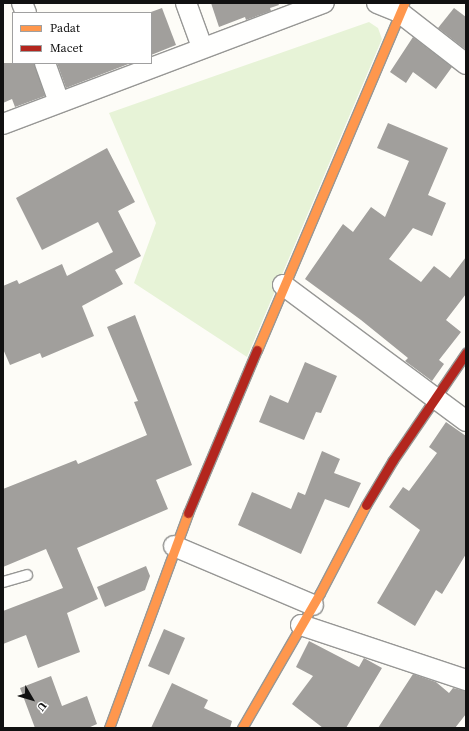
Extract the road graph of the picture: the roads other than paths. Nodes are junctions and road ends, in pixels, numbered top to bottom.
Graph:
1 (186, 3) edge
2 (324, 3) edge
3 (377, 3) edge
4 (402, 7) edge
5 (202, 47) junction
6 (45, 64) edge
7 (466, 64) edge
8 (59, 102) junction
9 (3, 124) edge
10 (283, 285) junction
11 (466, 353) edge
12 (435, 396) junction
13 (466, 421) edge
14 (174, 546) junction
15 (27, 575) dead end
16 (3, 582) edge
17 (313, 605) junction
18 (301, 625) junction
19 (466, 680) edge
20 (109, 728) edge
21 (242, 728) edge

1 - 5 street
2 - 5 street
3 - 4 street
4 - 7 street
4 - 10 street
5 - 8 street
6 - 8 street
8 - 9 street
10 - 12 street
10 - 14 street
11 - 12 street
12 - 13 street
12 - 17 street
14 - 17 street
14 - 20 street
15 - 16 lane
17 - 18 street
18 - 19 street
18 - 21 street

